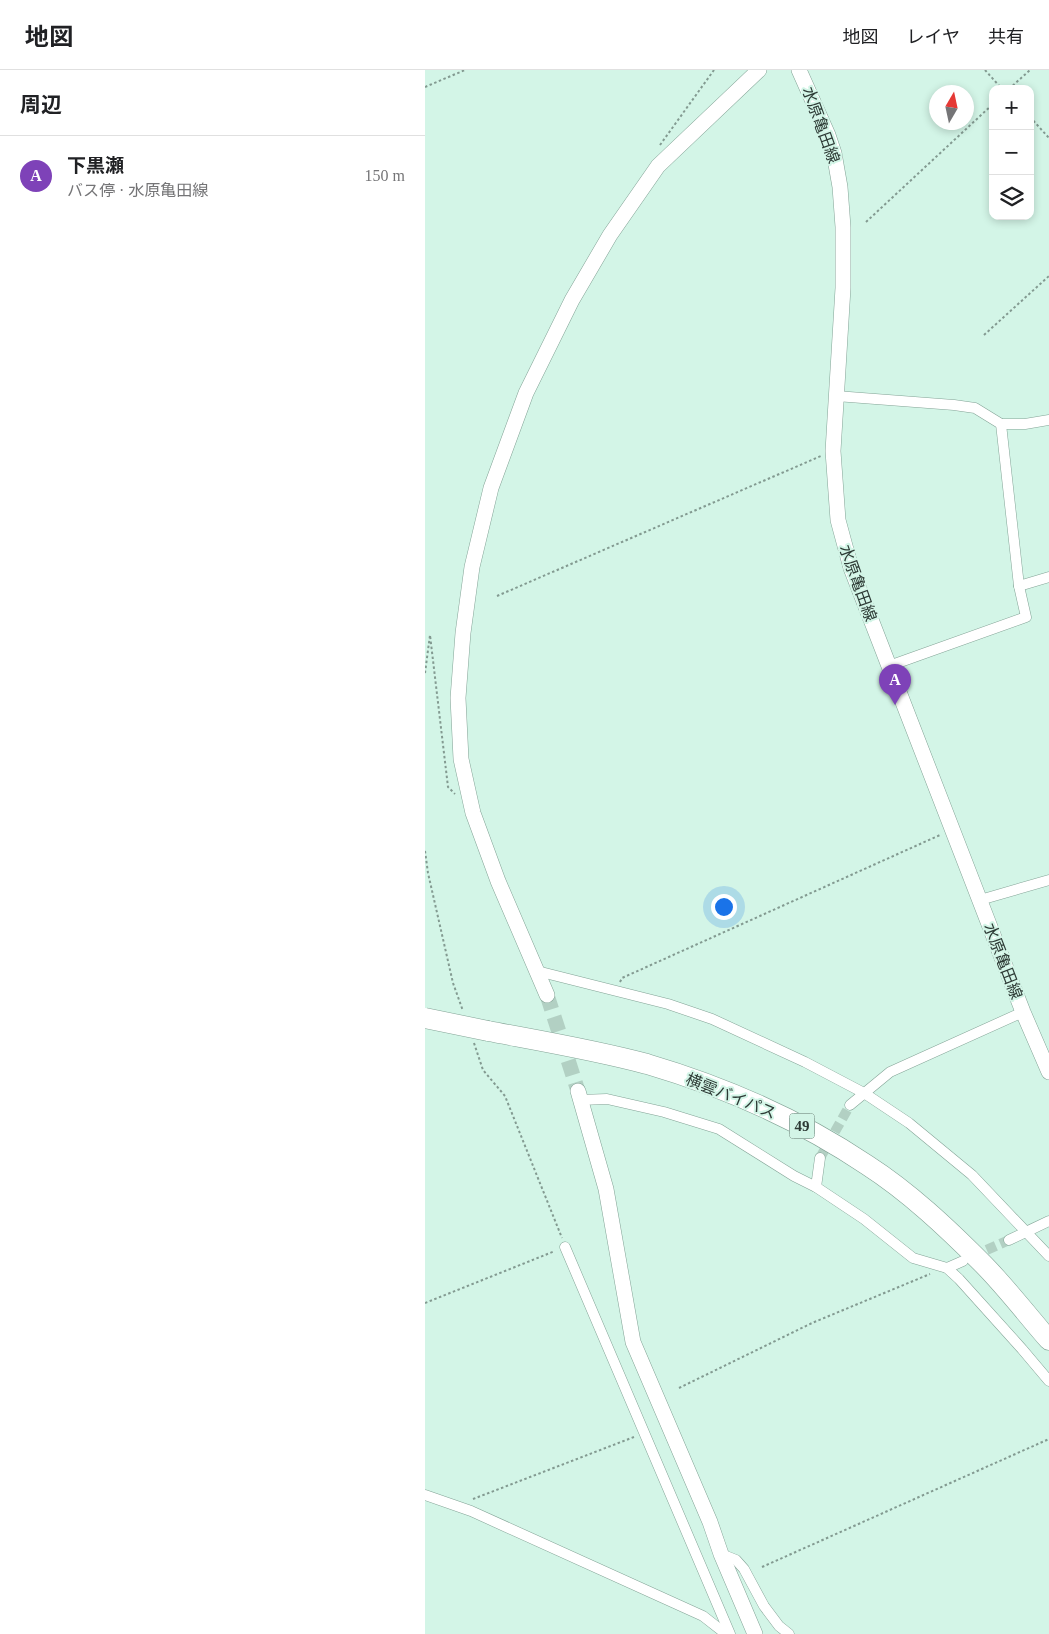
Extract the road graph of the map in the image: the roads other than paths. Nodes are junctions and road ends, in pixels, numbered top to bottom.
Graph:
1 (759, 70) edge
2 (799, 70) edge
3 (836, 396) junction
4 (1049, 420) edge
5 (1001, 424) junction
6 (1049, 577) edge
7 (1019, 586) junction
8 (889, 666) junction
9 (1049, 880) edge
10 (980, 900) junction
11 (537, 971) junction
12 (547, 995) tunnel mouth
13 (1023, 1012) junction
14 (425, 1018) edge
15 (1049, 1072) edge
16 (864, 1093) junction
17 (579, 1096) joint
18 (850, 1105) tunnel mouth
19 (820, 1158) tunnel mouth
20 (816, 1187) junction
21 (1049, 1221) edge
22 (1025, 1232) junction
23 (1009, 1240) tunnel mouth
24 (565, 1246) road end
25 (1049, 1256) edge
26 (963, 1261) tunnel mouth
27 (947, 1268) junction
28 (1049, 1340) edge
29 (1049, 1381) edge
30 (425, 1495) edge
31 (721, 1554) junction
32 (728, 1634) edge
33 (755, 1634) edge
34 (789, 1634) edge

1 - 11 street
2 - 3 street, 水原亀田線
3 - 5 street
3 - 8 street, 水原亀田線
4 - 5 street
5 - 7 street
6 - 7 street
7 - 8 street
8 - 10 street, 水原亀田線
9 - 10 street
10 - 13 street, 水原亀田線
11 - 12 street
11 - 16 street
13 - 15 street, 水原亀田線
13 - 16 street
14 - 28 highway, 横雲バイパス / 49, bridge
16 - 18 street
16 - 22 street
17 - 20 street
17 - 31 street
19 - 20 street
20 - 27 street
21 - 22 street
22 - 23 street
22 - 25 street
24 - 32 street
26 - 27 street
27 - 29 street
30 - 32 street
31 - 33 street
31 - 34 street

